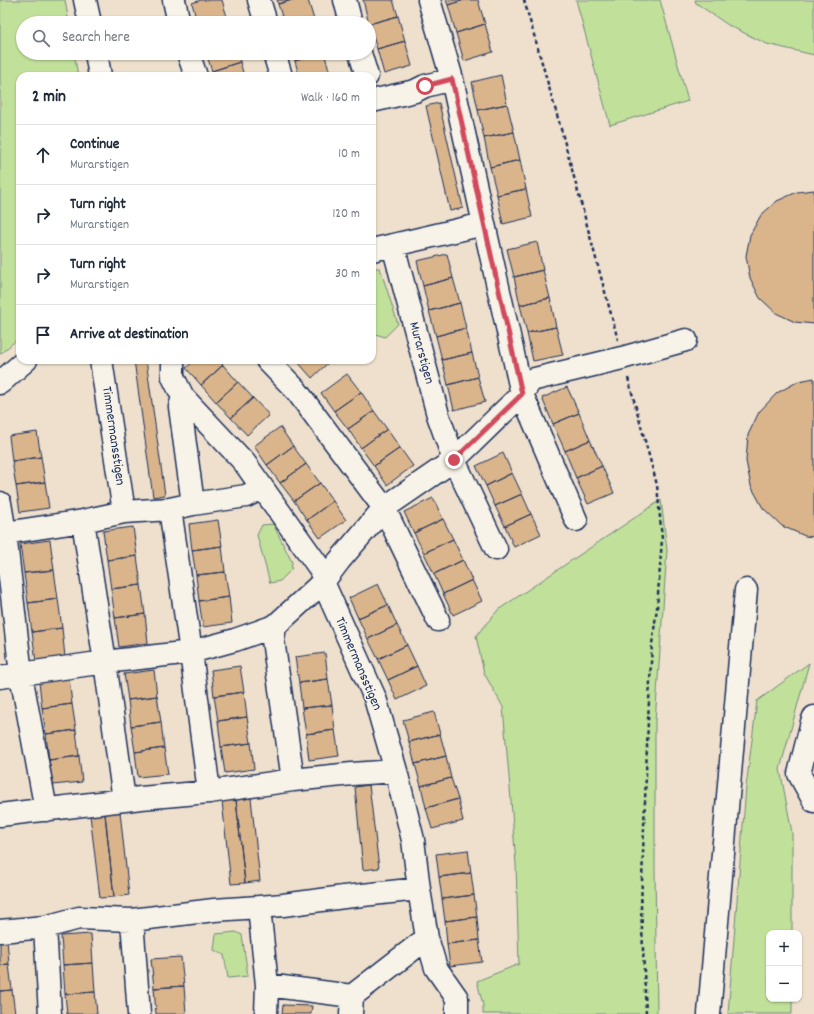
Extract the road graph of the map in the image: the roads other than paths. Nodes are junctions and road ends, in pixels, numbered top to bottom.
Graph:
1 (85, 0) edge
2 (174, 0) edge
3 (259, 0) edge
4 (345, 0) edge
5 (429, 0) edge
6 (88, 16) edge
7 (177, 16) edge
8 (264, 16) edge
9 (349, 16) edge
10 (97, 60) edge
11 (190, 60) edge
12 (276, 60) edge
13 (362, 60) edge
14 (99, 72) edge
15 (195, 72) edge
16 (280, 72) edge
17 (366, 72) edge
18 (452, 79) junction
19 (376, 98) edge
20 (484, 224) junction
21 (393, 245) junction
22 (376, 249) edge
23 (686, 340) dead end
24 (21, 364) edge
25 (102, 364) edge
26 (173, 364) edge
27 (271, 364) edge
28 (0, 383) edge
29 (522, 394) junction
30 (183, 397) junction
31 (454, 460) junction
32 (262, 488) junction
33 (0, 503) edge
34 (193, 504) junction
35 (384, 508) junction
36 (170, 509) junction
37 (124, 512) junction
38 (576, 520) dead end
39 (83, 521) junction
40 (4, 533) junction
41 (496, 549) dead end
42 (323, 582) junction
43 (746, 590) dead end
44 (438, 620) dead end
45 (275, 626) junction
46 (191, 652) junction
47 (105, 662) junction
48 (21, 674) junction
49 (0, 677) edge
50 (814, 717) edge
51 (396, 771) junction
52 (293, 780) junction
53 (209, 792) junction
54 (124, 800) junction
55 (814, 801) edge
56 (46, 810) junction
57 (0, 815) edge
58 (419, 889) junction
59 (259, 907) junction
60 (132, 920) junction
61 (45, 927) junction
62 (0, 931) edge
63 (427, 938) junction
64 (267, 986) junction
65 (352, 1005) edge
66 (50, 1014) edge
67 (139, 1014) edge
68 (266, 1014) edge
69 (457, 1014) edge
70 (709, 1014) edge

1 - 6 street
2 - 7 street
3 - 8 street
4 - 9 street
5 - 18 street
10 - 14 street
11 - 15 street
12 - 16 street
13 - 17 street
18 - 19 street
18 - 20 street
20 - 21 street
20 - 29 street
21 - 22 street
21 - 31 street, Murarstigen
23 - 29 street
24 - 28 street
25 - 37 street, Timmermansstigen
26 - 30 street, Timmermansstigen
27 - 35 street
29 - 31 street
29 - 38 street
30 - 32 street, Timmermansstigen
30 - 34 street
31 - 35 street
31 - 41 street, Murarstigen
32 - 34 street
32 - 42 street, Timmermansstigen
33 - 40 street
34 - 36 street
35 - 42 street
35 - 44 street
36 - 37 street
36 - 46 street
37 - 39 street
39 - 40 street
39 - 47 street
40 - 48 street
42 - 45 street
42 - 51 street, Timmermansstigen
43 - 70 street
45 - 46 street
45 - 52 street
46 - 47 street
46 - 53 street
47 - 48 street
47 - 54 street
48 - 49 street
48 - 56 street
50 - 55 street
51 - 52 street
51 - 58 street, Timmermansstigen
52 - 53 street
53 - 54 street
54 - 56 street
56 - 57 street
58 - 59 street
58 - 63 street, Timmermansstigen
59 - 60 street
59 - 64 street
60 - 61 street
60 - 67 street
61 - 62 street
61 - 66 street
63 - 65 street
63 - 69 street, Timmermansstigen
64 - 65 street
64 - 68 street

